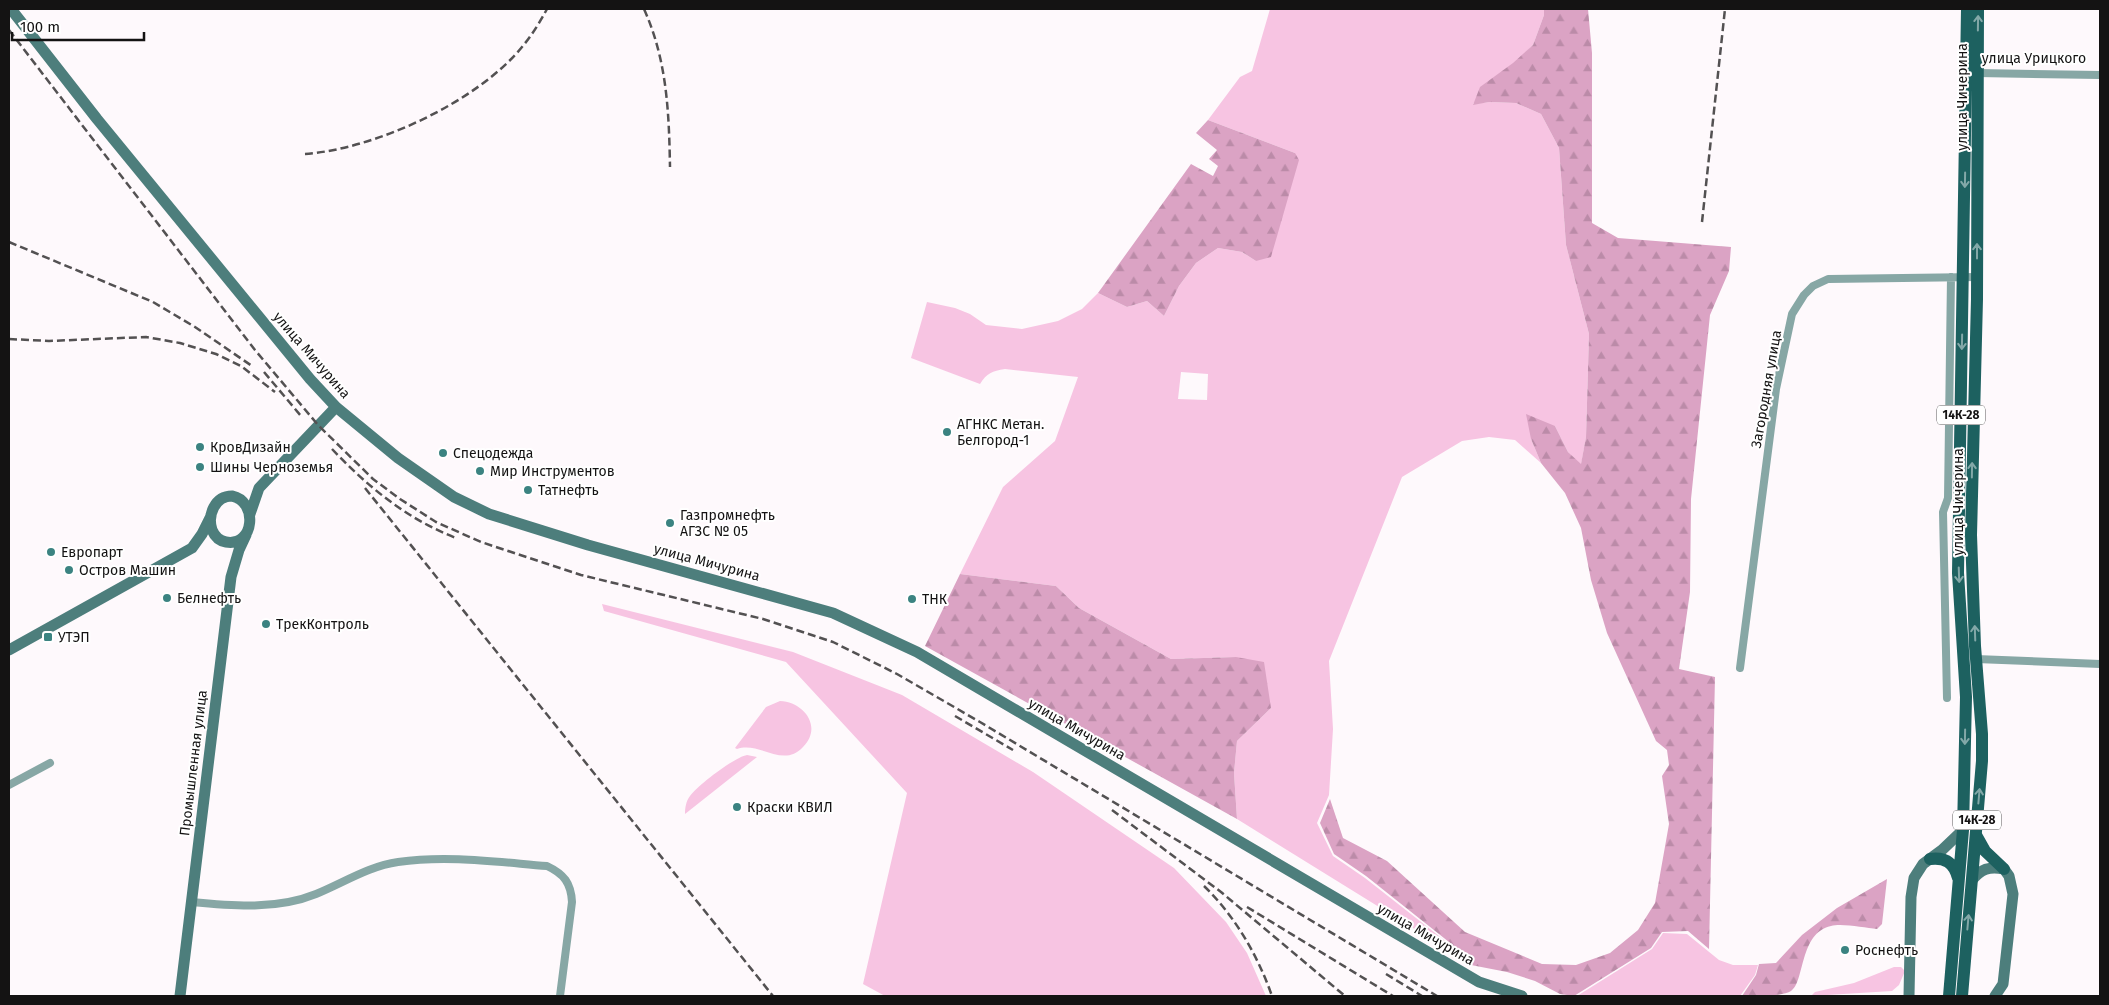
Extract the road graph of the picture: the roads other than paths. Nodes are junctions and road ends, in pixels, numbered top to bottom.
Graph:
1 (11, 9) edge
2 (1967, 9) edge
3 (1978, 9) edge
4 (1972, 72) junction
5 (2100, 75) edge
6 (1957, 277) junction
7 (1977, 277) junction
8 (336, 407) junction
9 (259, 488) junction
10 (236, 497) junction
11 (250, 514) junction
12 (211, 516) junction
13 (246, 536) junction
14 (223, 542) junction
15 (192, 548) junction
16 (234, 565) junction
17 (9, 650) edge
18 (1976, 659) junction
19 (2100, 664) edge
20 (1740, 668) dead end
21 (1947, 698) dead end
22 (50, 763) dead end
23 (9, 785) edge
24 (1969, 832) junction
25 (1930, 859) junction
26 (2004, 869) junction
27 (1958, 880) junction
28 (1972, 880) junction
29 (191, 902) junction
30 (180, 996) edge
31 (560, 996) edge
32 (1522, 996) edge
33 (1909, 996) edge
34 (1949, 996) edge
35 (1962, 996) edge
36 (1995, 996) edge

1 - 8 main road, улица Мичурина
2 - 4 main road, улица Чичерина / 14К-28
4 -> 3 main road, улица Чичерина / 14К-28
4 - 5 street, улица Урицкого
4 -> 6 main road, улица Чичерина / 14К-28
7 -> 4 main road, улица Чичерина / 14К-28
6 - 7 street, Загородняя улица
6 - 20 street, Загородняя улица
6 - 21 street
6 -> 24 main road, улица Чичерина / 14К-28
18 -> 7 main road, улица Чичерина / 14К-28
8 - 9 main road
8 - 32 main road, улица Мичурина
9 - 10 main road
9 - 11 main road
10 - 11 main road
10 - 12 main road
11 - 13 main road
12 - 14 main road
12 - 15 main road
13 - 14 main road
13 - 16 main road, Промышленная улица
14 - 15 main road
14 - 16 main road
15 - 17 main road
16 - 29 main road, Промышленная улица
18 - 19 street
24 -> 18 main road, улица Чичерина / 14К-28
22 - 23 street
24 - 25 main road
24 - 26 main road
24 - 27 main road, улица Чичерина / 14К-28
24 - 28 main road, улица Чичерина / 14К-28
25 - 27 main road
25 - 33 main road
26 - 28 main road
26 - 36 main road
27 - 34 main road, улица Чичерина / 14К-28
35 -> 28 main road, улица Чичерина / 14К-28
29 - 30 main road, Промышленная улица
29 - 31 street

